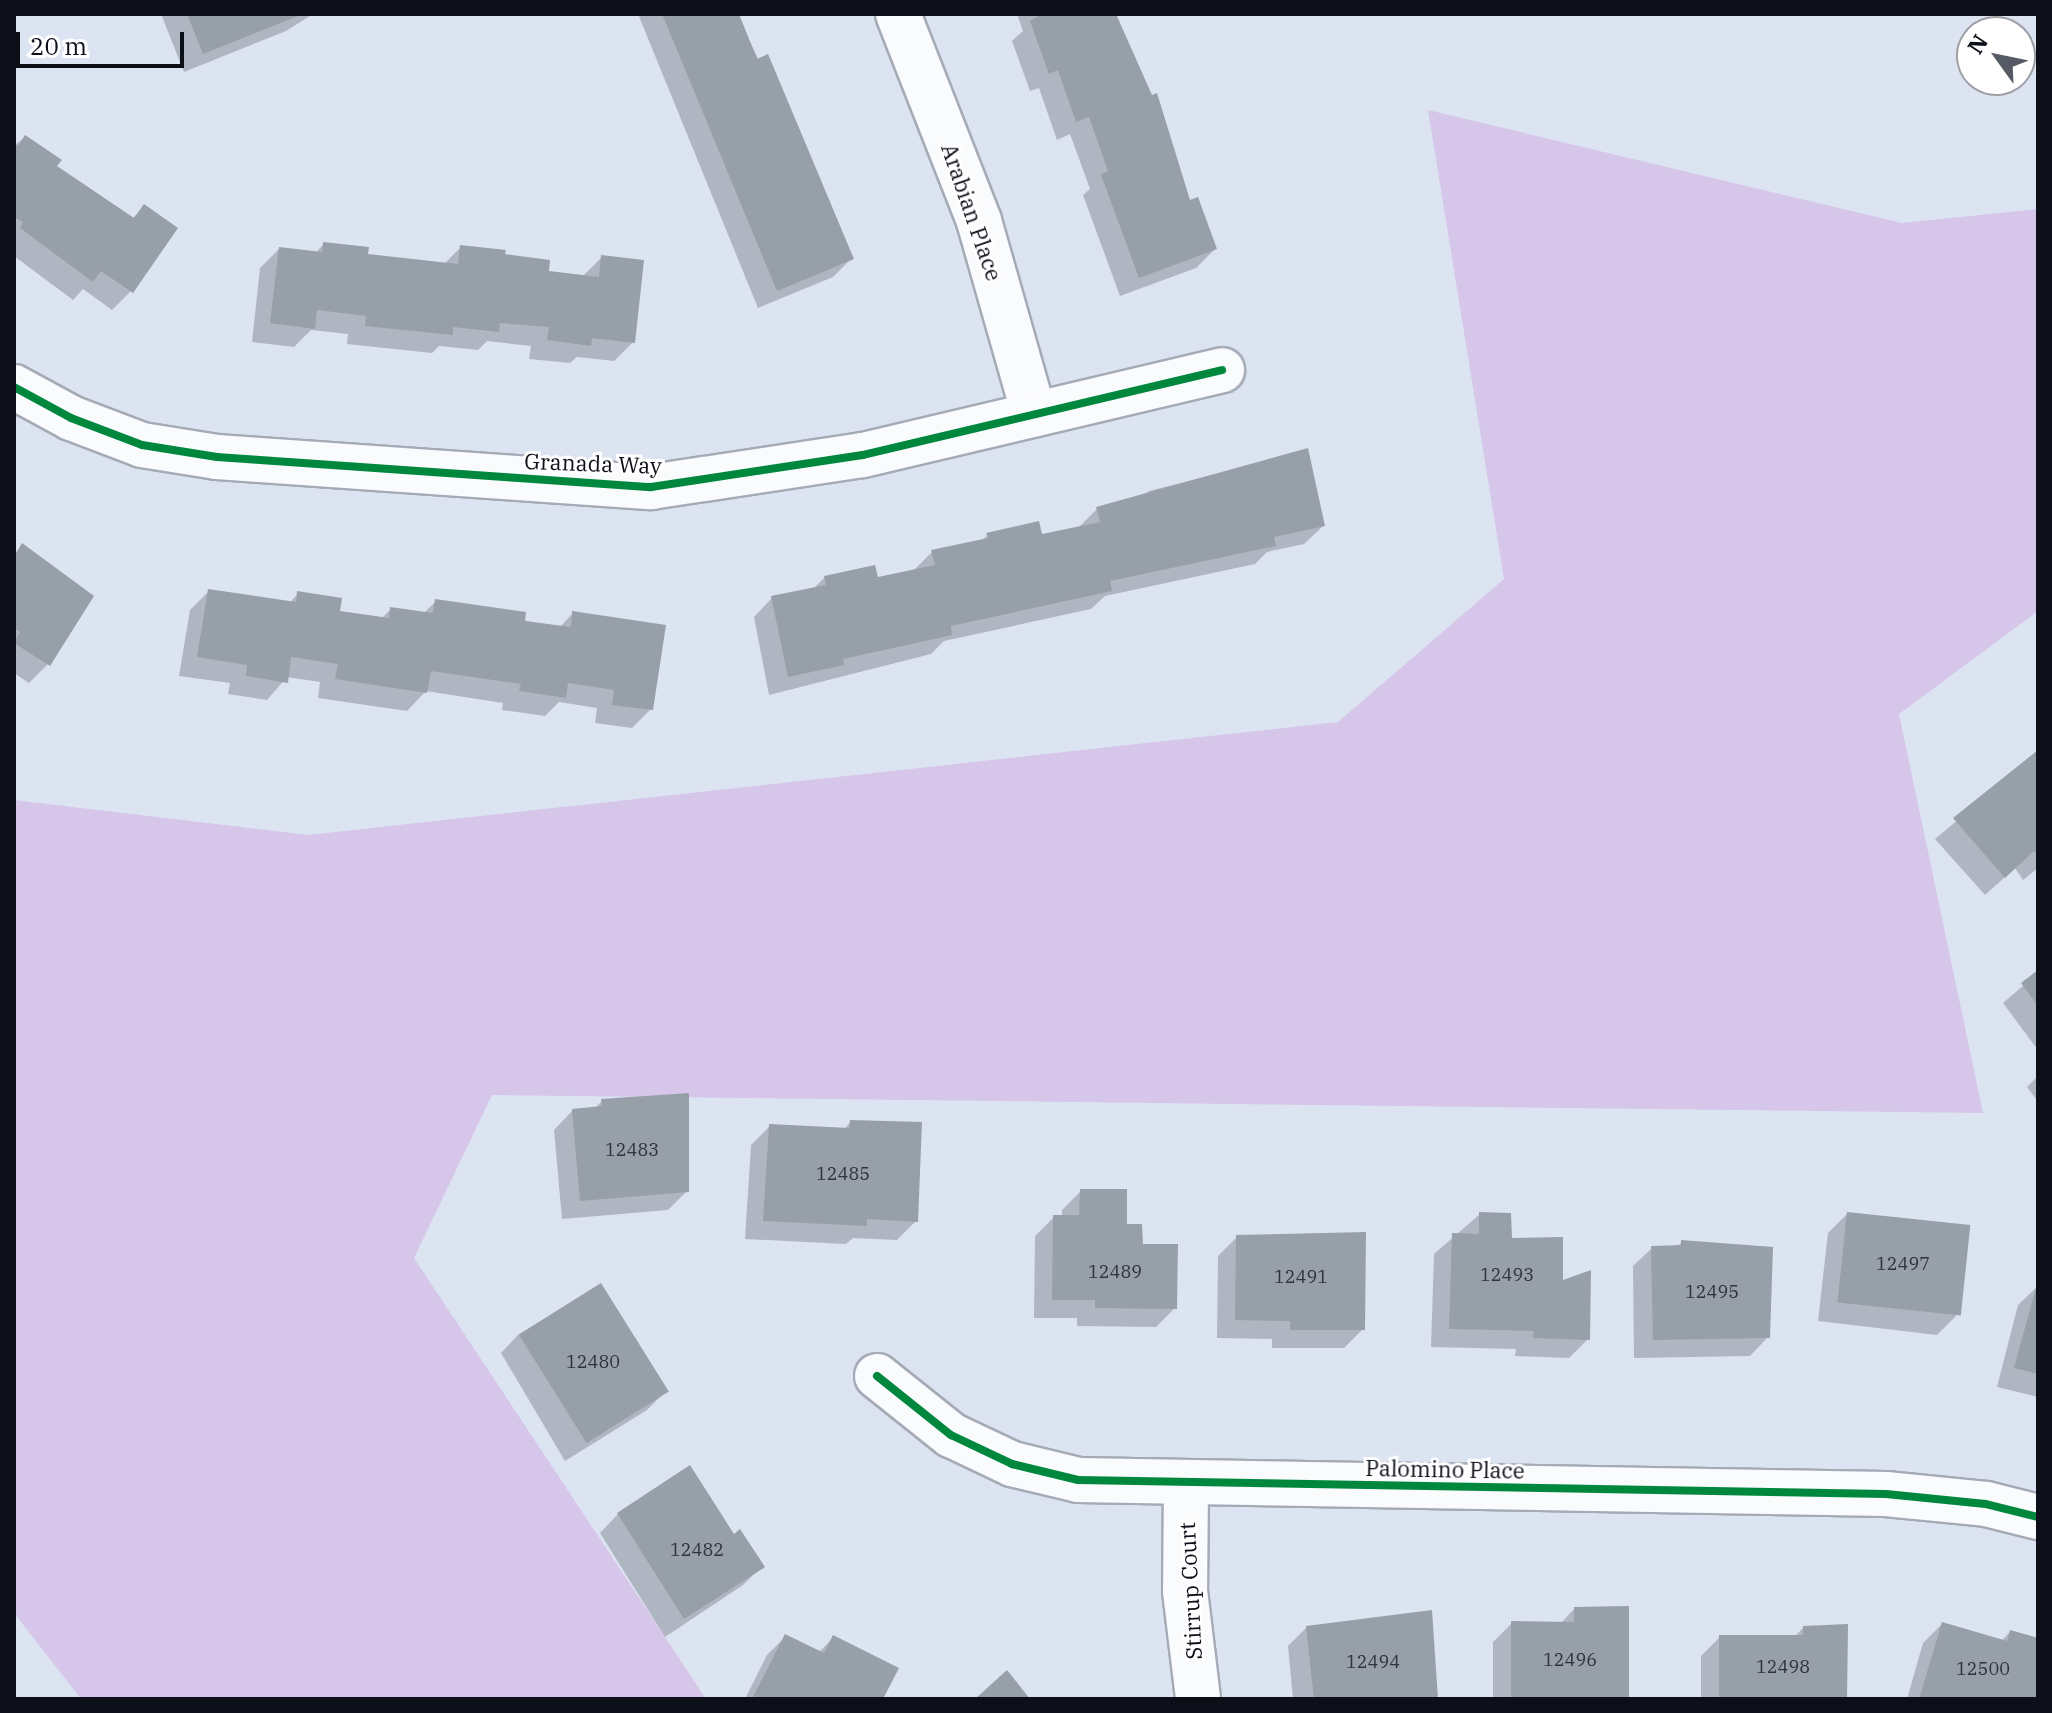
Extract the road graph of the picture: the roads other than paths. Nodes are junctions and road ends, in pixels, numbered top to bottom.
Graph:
1 (898, 14) edge
2 (1222, 370) dead end
3 (14, 387) edge
4 (1034, 414) junction
5 (877, 1376) dead end
6 (1186, 1483) junction
7 (2038, 1517) edge
8 (1198, 1699) edge

1 - 4 street, Arabian Place
2 - 4 street, Granada Way
3 - 4 street, Granada Way
5 - 6 street, Palomino Place
6 - 7 street, Palomino Place
6 - 8 street, Stirrup Court

